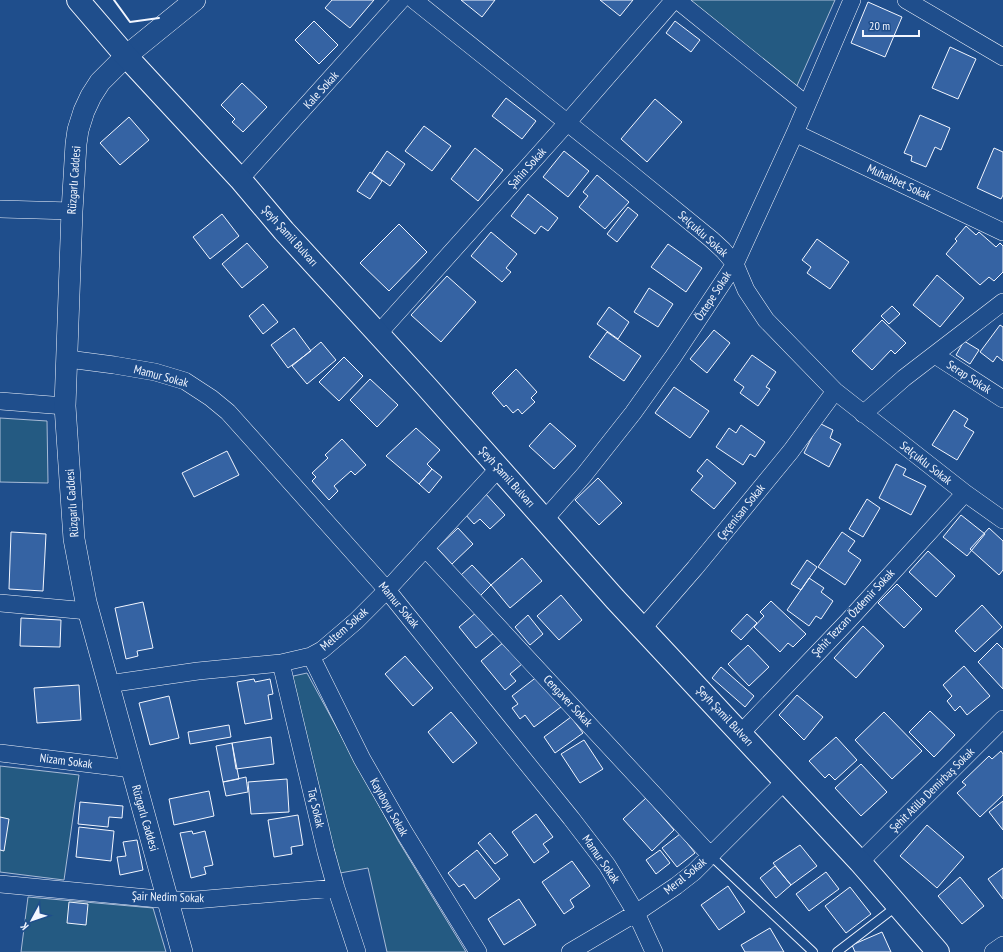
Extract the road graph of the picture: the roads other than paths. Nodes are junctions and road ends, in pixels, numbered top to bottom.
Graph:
1 (78, 0) edge
2 (195, 0) edge
3 (401, 0) edge
4 (414, 0) edge
5 (674, 0) edge
6 (678, 0) edge
7 (852, 0) edge
8 (906, 0) edge
9 (126, 56) junction
10 (1003, 57) edge
11 (806, 105) junction
12 (567, 123) junction
13 (794, 133) junction
14 (240, 179) junction
15 (0, 209) edge
16 (72, 211) junction
17 (1003, 232) edge
18 (735, 264) junction
19 (1003, 302) edge
20 (378, 334) junction
21 (935, 355) junction
22 (68, 360) junction
23 (835, 391) junction
24 (1003, 399) edge
25 (0, 401) edge
26 (66, 406) junction
27 (863, 414) junction
28 (498, 468) junction
29 (965, 493) junction
30 (545, 519) junction
31 (1003, 520) edge
32 (425, 548) junction
33 (387, 590) junction
34 (0, 603) edge
35 (88, 611) junction
36 (642, 629) junction
37 (311, 656) junction
38 (281, 663) junction
39 (108, 684) junction
40 (1003, 719) edge
41 (741, 733) junction
42 (0, 753) edge
43 (132, 769) junction
44 (785, 781) junction
45 (711, 856) junction
46 (860, 862) junction
47 (0, 884) edge
48 (336, 888) junction
49 (169, 900) junction
50 (898, 905) junction
51 (636, 913) junction
52 (1003, 945) edge
53 (182, 952) edge
54 (357, 952) edge
55 (478, 952) edge
56 (570, 952) edge
57 (654, 952) edge
58 (812, 952) edge
59 (837, 952) edge
60 (938, 952) edge
61 (992, 952) edge

1 - 9 main road, Şeyh Şamil Bulvarı
2 - 9 street, Rüzgarlı Caddesi
3 - 14 street, Kale Sokak
4 - 12 street, Selçuklu Sokak
5 - 12 street, Şahin Sokak
6 - 11 street
7 - 11 street, Öztepe Sokak
8 - 10 street
9 - 14 main road, Şeyh Şamil Bulvarı
9 - 16 street, Rüzgarlı Caddesi
11 - 13 street, Öztepe Sokak
12 - 18 street, Selçuklu Sokak
12 - 20 street, Şahin Sokak
13 - 17 street, Muhabbet Sokak
13 - 18 street, Öztepe Sokak
14 - 20 main road, Şeyh Şamil Bulvarı
15 - 16 street
16 - 22 street, Rüzgarlı Caddesi
18 - 23 street, Selçuklu Sokak
18 - 30 street, Öztepe Sokak
19 - 21 street
20 - 28 main road, Şeyh Şamil Bulvarı
21 - 24 street, Serap Sokak
21 - 27 street
22 - 26 street, Rüzgarlı Caddesi
22 - 33 street, Mamur Sokak
23 - 27 street, Selçuklu Sokak
23 - 36 street, Çeçenisan Sokak
25 - 26 street
26 - 35 street, Rüzgarlı Caddesi
27 - 29 street, Selçuklu Sokak
28 - 30 main road, Şeyh Şamil Bulvarı
28 - 32 street, Meltem Sokak
29 - 31 street, Selçuklu Sokak
29 - 41 street, Şehit Tezcan Özdemir Sokak
30 - 36 main road, Şeyh Şamil Bulvarı
32 - 33 street, Meltem Sokak
32 - 45 street, Cengaver Sokak
33 - 37 street, Meltem Sokak
33 - 51 street, Mamur Sokak
34 - 35 street
35 - 39 street, Rüzgarlı Caddesi
36 - 41 main road, Şeyh Şamil Bulvarı
37 - 38 street, Meltem Sokak
37 - 55 street, Kayıboyu Sokak
38 - 39 street, Meltem Sokak
38 - 48 street, Taç Sokak
39 - 43 street, Rüzgarlı Caddesi
40 - 46 street, Şehit Atilla Demirbaş Sokak
41 - 44 main road, Şeyh Şamil Bulvarı
42 - 43 street, Nizam Sokak
43 - 49 street, Rüzgarlı Caddesi
44 - 45 street, Meral Sokak
44 - 46 main road, Şeyh Şamil Bulvarı
45 - 51 street, Meral Sokak
45 - 58 lane
46 - 50 main road, Şeyh Şamil Bulvarı
47 - 49 street, Şair Nedim Sokak
48 - 49 street, Şair Nedim Sokak
48 - 54 street, Taç Sokak
49 - 53 street, Rüzgarlı Caddesi
50 - 59 lane
50 - 60 main road, Şeyh Şamil Bulvarı
51 - 56 street, Meral Sokak
51 - 57 street, Mamur Sokak
52 - 61 street

